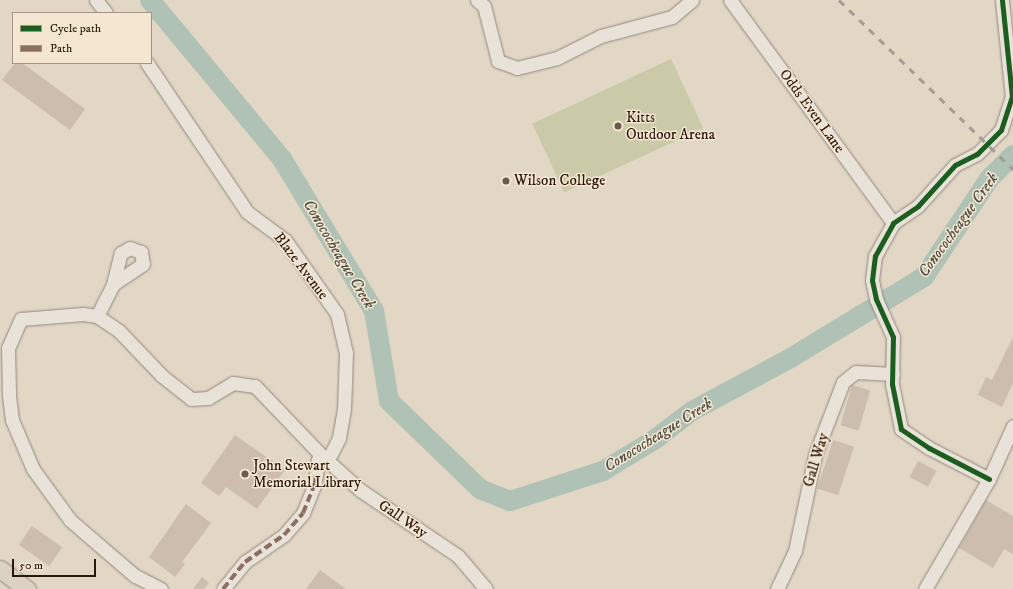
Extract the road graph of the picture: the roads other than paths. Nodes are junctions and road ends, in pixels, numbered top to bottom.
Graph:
1 (96, 0) edge
2 (477, 0) edge
3 (692, 0) edge
4 (730, 0) edge
5 (1002, 0) edge
6 (105, 12) edge
7 (148, 64) edge
8 (893, 223) junction
9 (113, 284) dead end
10 (96, 316) junction
11 (893, 374) junction
12 (1013, 426) edge
13 (321, 457) junction
14 (989, 479) junction
15 (0, 569) edge
16 (27, 589) edge
17 (161, 589) edge
18 (223, 589) edge
19 (486, 589) edge
20 (777, 589) edge
21 (925, 589) edge

1 - 6 street
2 - 3 street
4 - 8 street, Odds Even Lane
5 - 8 street
7 - 13 street, Blaze Avenue
8 - 11 street
9 - 10 street
10 - 13 street, Gall Way
10 - 17 street
11 - 14 street
11 - 20 street, Gall Way
12 - 14 street
13 - 18 street, Blaze Avenue
13 - 19 street, Gall Way
14 - 21 street
15 - 16 main road

